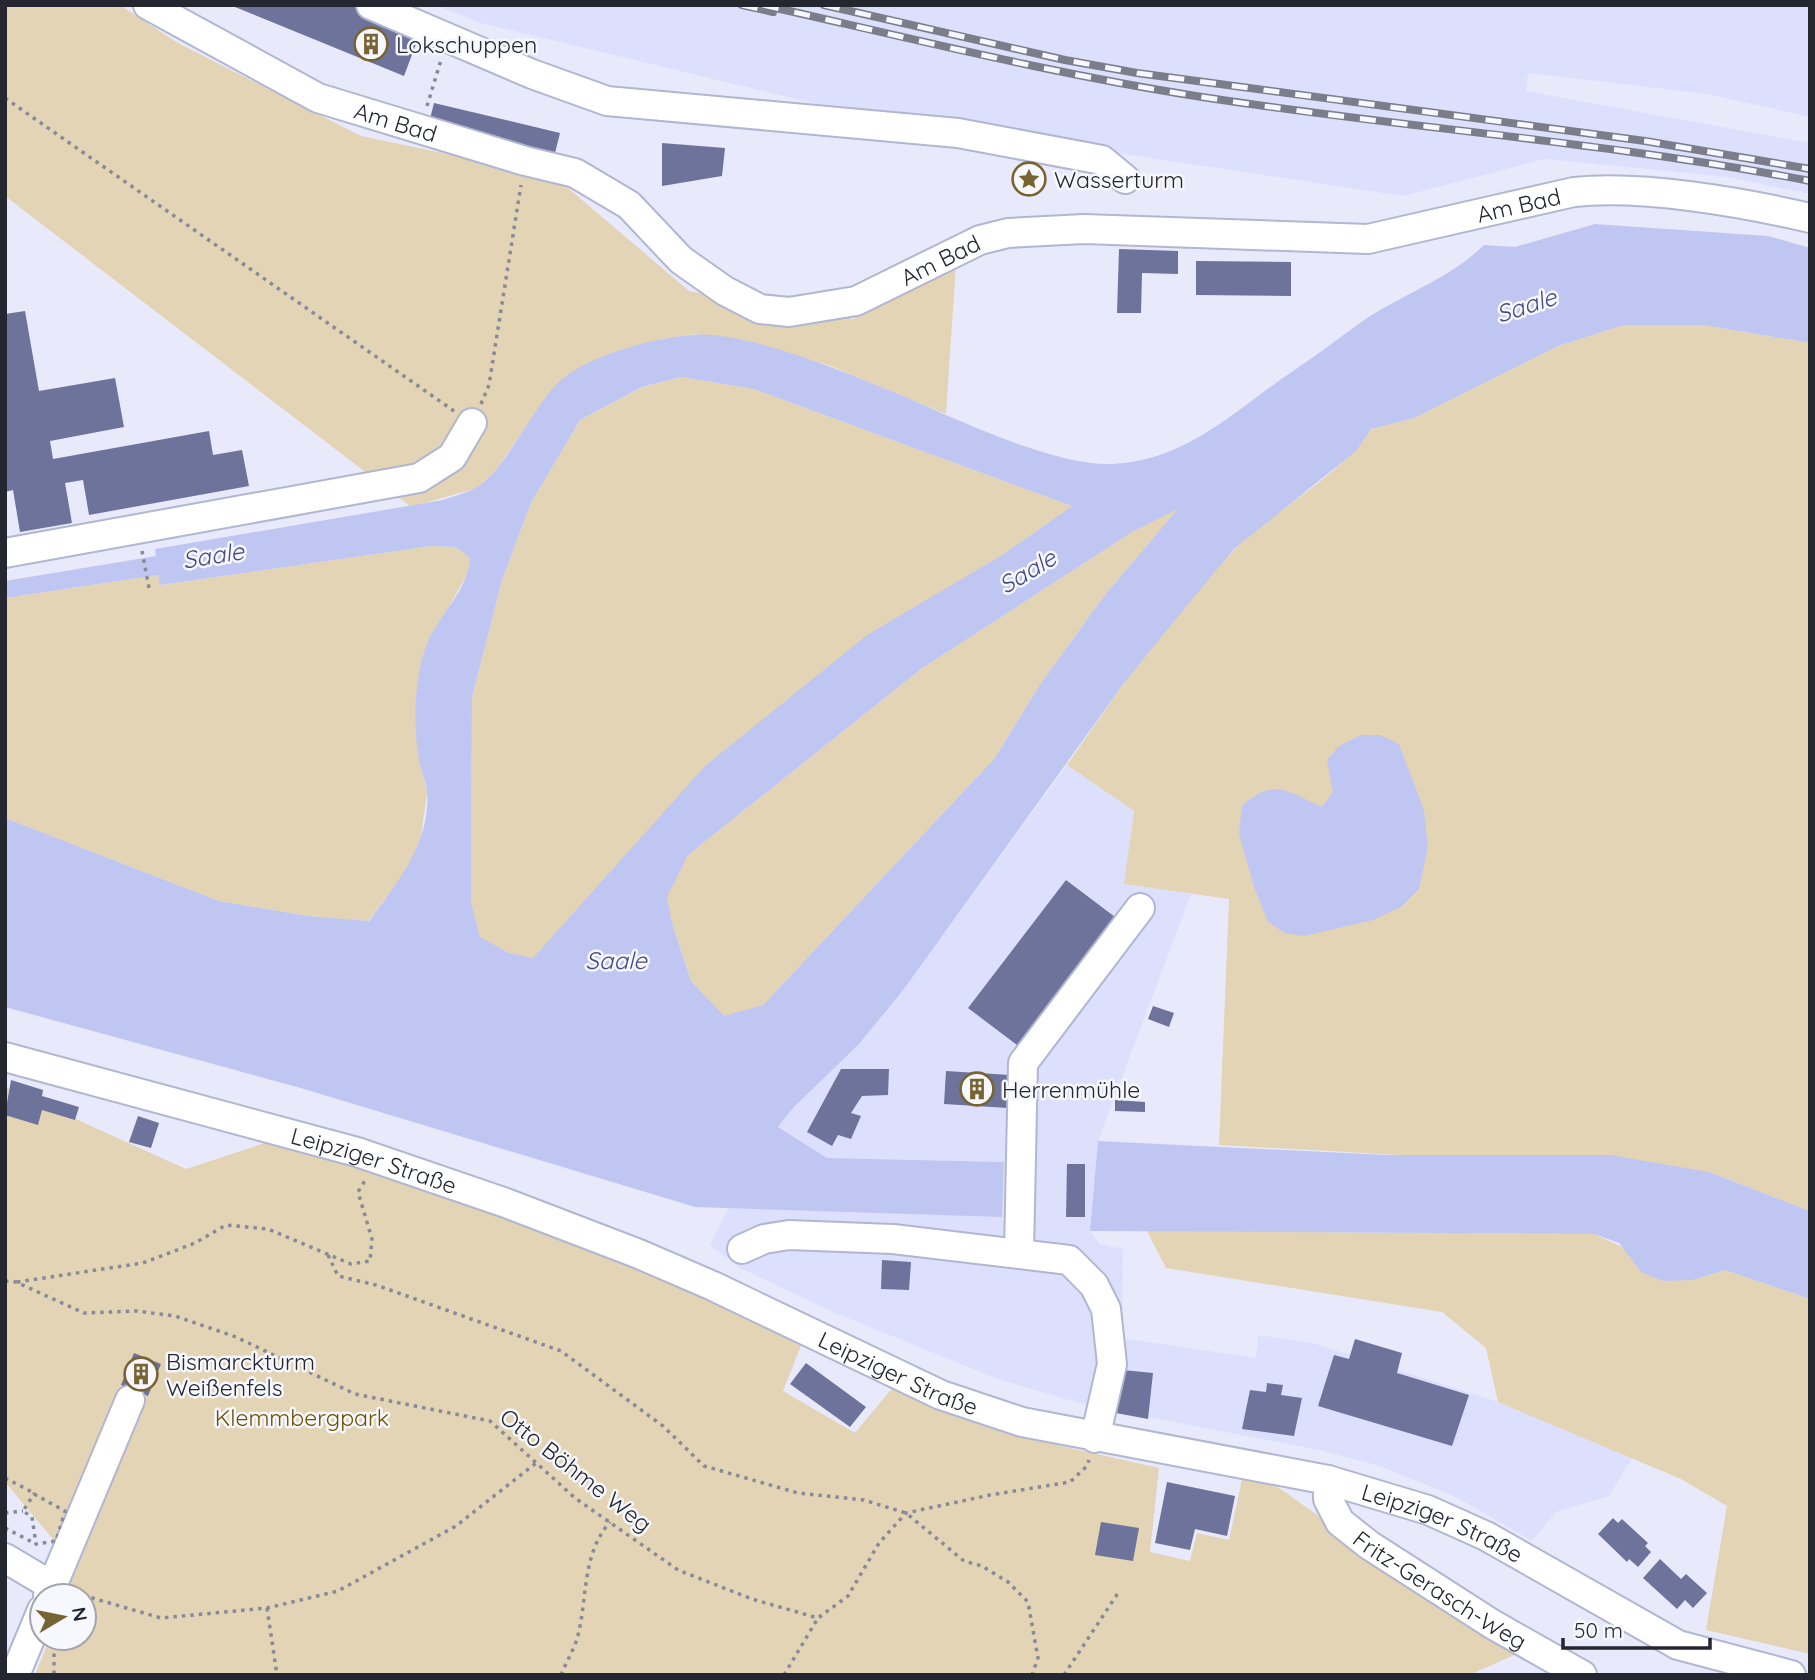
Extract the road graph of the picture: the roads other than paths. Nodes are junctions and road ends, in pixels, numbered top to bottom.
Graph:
1 (148, 5) edge
2 (372, 5) edge
3 (1125, 179) dead end
4 (1810, 218) edge
5 (472, 423) road end
6 (5, 553) edge
7 (1140, 908) dead end
8 (5, 1057) edge
9 (742, 1249) dead end
10 (1019, 1252) junction
11 (130, 1400) dead end
12 (1095, 1438) junction
13 (1328, 1480) junction
14 (5, 1558) edge
15 (31, 1582) edge
16 (53, 1582) edge
17 (28, 1643) edge
18 (15, 1675) edge
19 (1582, 1675) edge
20 (1791, 1675) edge

1 - 4 street, Am Bad
2 - 3 street
5 - 6 street
7 - 10 street
8 - 12 street, Leipziger Straße
9 - 10 street
10 - 12 street
11 - 16 street
12 - 13 street, Leipziger Straße
13 - 19 street, Fritz-Gerasch-Weg
13 - 20 street, Leipziger Straße
14 - 15 street
17 - 18 street

